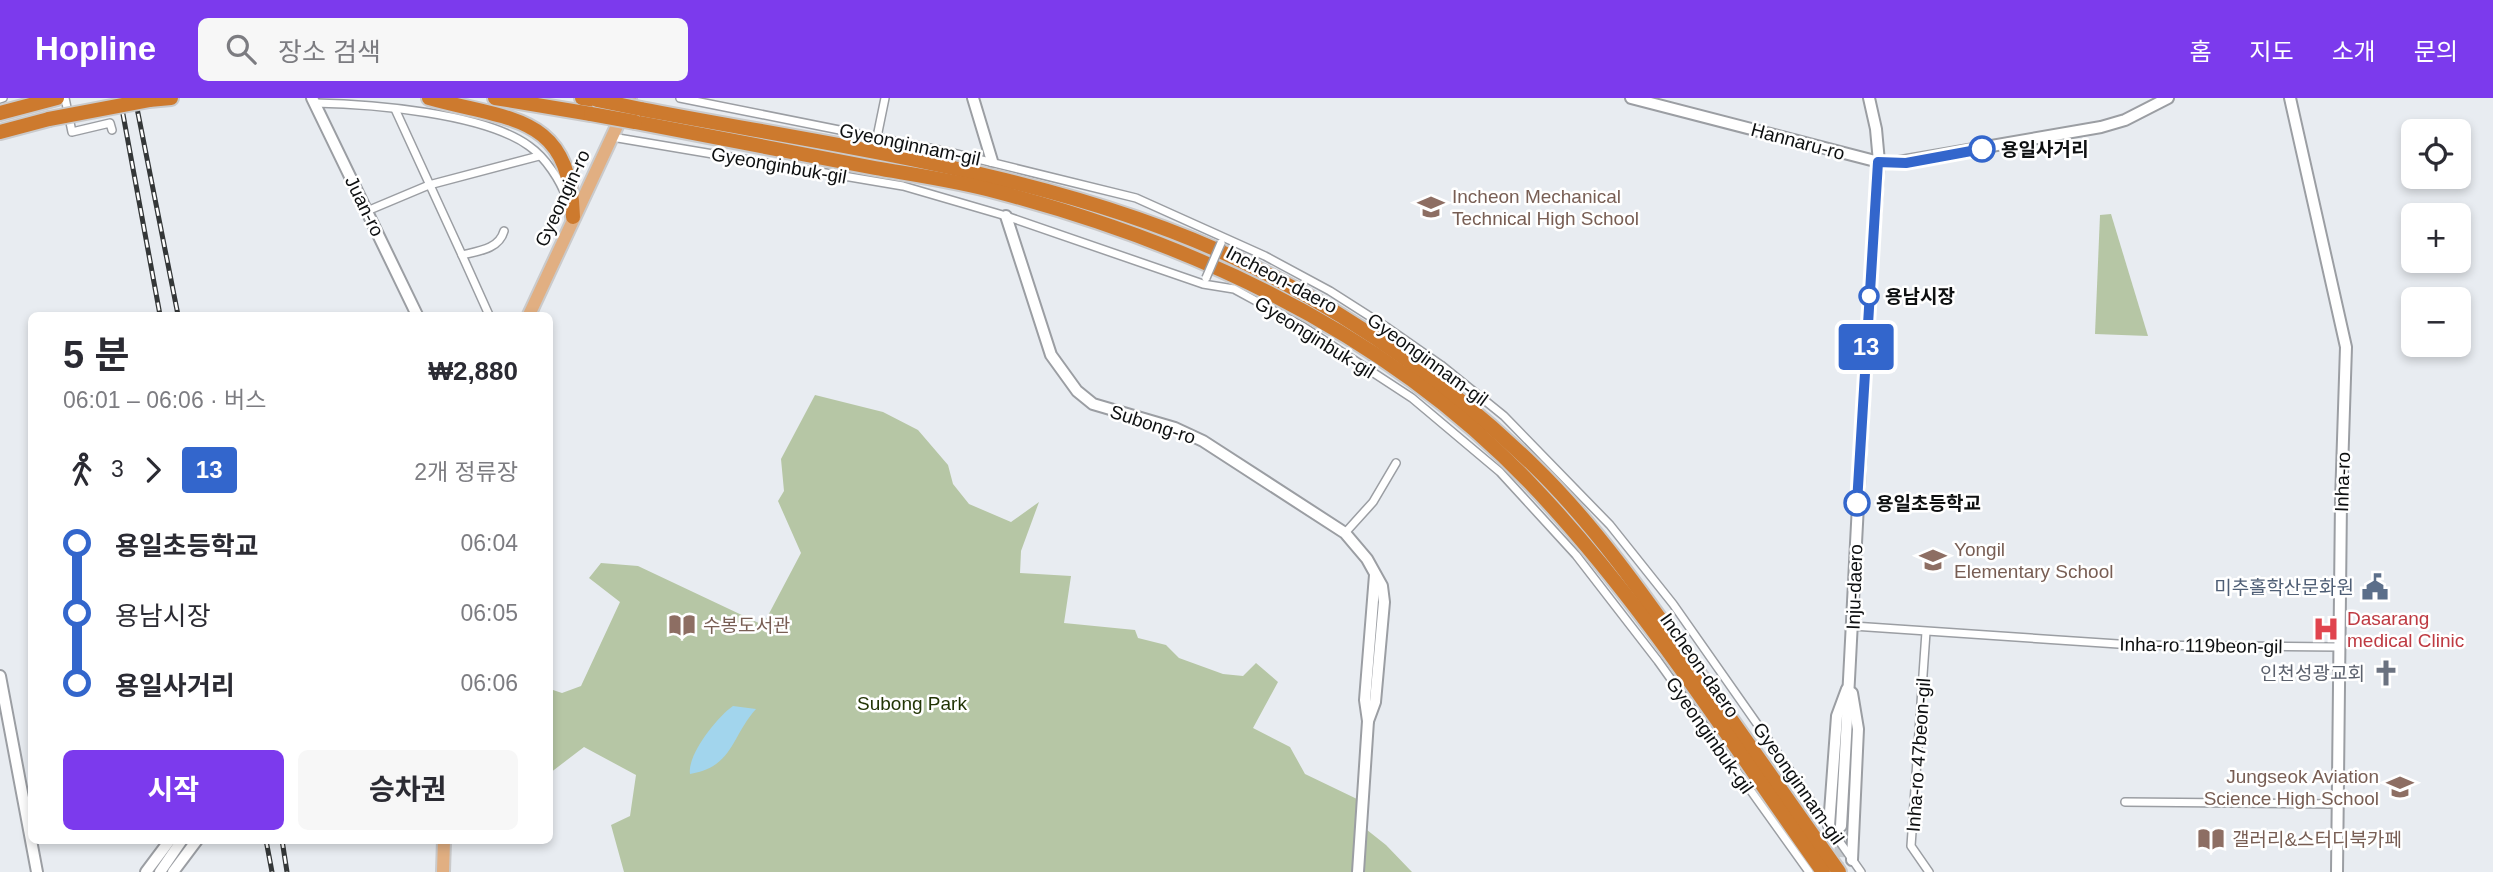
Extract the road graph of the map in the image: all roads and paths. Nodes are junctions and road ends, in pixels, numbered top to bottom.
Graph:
1 (65, 98) edge
2 (171, 98) edge
3 (429, 98) edge
4 (495, 98) edge
5 (630, 98) edge
6 (680, 98) edge
7 (885, 98) edge
8 (973, 98) edge
9 (1631, 98) edge
10 (1869, 98) edge
11 (2168, 98) edge
12 (2290, 98) edge
13 (51, 99) edge
14 (314, 100) edge
15 (590, 104) edge
16 (395, 109) junction
17 (0, 113) edge
18 (638, 115) junction
19 (112, 130) dead end
20 (0, 132) edge
21 (612, 136) junction
22 (877, 137) junction
23 (539, 156) junction
24 (992, 161) junction
25 (1878, 162) junction
26 (429, 185) junction
27 (367, 211) junction
28 (1006, 216) junction
29 (573, 217) junction
30 (504, 231) dead end
31 (1222, 240) junction
32 (462, 255) junction
33 (1205, 281) junction
34 (416, 312) edge
35 (488, 312) edge
36 (530, 312) edge
37 (1396, 463) dead end
38 (1345, 533) junction
39 (1853, 626) junction
40 (1926, 632) junction
41 (2339, 647) junction
42 (0, 676) edge
43 (1849, 683) junction
44 (2125, 802) dead end
45 (2338, 804) junction
46 (28, 824) edge
47 (1835, 826) junction
48 (32, 844) edge
49 (167, 844) edge
50 (179, 844) edge
51 (194, 844) edge
52 (444, 844) edge
53 (1852, 860) junction
54 (37, 872) edge
55 (146, 872) edge
56 (160, 872) edge
57 (173, 872) edge
58 (443, 872) edge
59 (1358, 872) edge
60 (1809, 872) edge
61 (1823, 872) edge
62 (1839, 872) edge
63 (1861, 872) edge
64 (1929, 872) edge
65 (2337, 872) edge

1 - 19 street
2 - 20 highway, bridge
3 - 29 highway
4 - 15 highway, Incheon-daero
5 - 21 main road, Gyeongin-ro
6 - 22 street, Gyeonginnam-gil
7 - 22 street
8 - 24 main road
9 - 25 main road, Hannaru-ro
10 - 25 main road, Inju-daero
11 - 25 main road, Hannaru-ro
12 - 41 main road, Inha-ro
13 - 17 highway
14 - 16 street
14 - 27 main road, Juan-ro
15 - 18 highway, Incheon-daero, bridge
16 - 23 street
16 - 26 street
18 - 61 highway, Incheon-daero
18 - 62 highway, Incheon-daero
21 - 28 street, Gyeonginbuk-gil
21 - 29 main road, Gyeongin-ro
22 - 24 street, Gyeonginnam-gil
23 - 26 street
23 - 29 street
24 - 31 street, Gyeonginnam-gil
25 - 39 main road, Inju-daero
26 - 27 street
26 - 32 street
27 - 34 main road, Juan-ro
28 - 33 street, Gyeonginbuk-gil
28 - 38 main road, Subong-ro
29 - 36 main road, Gyeongin-ro
30 - 32 street
31 - 33 street, bridge
31 - 47 street, Gyeonginnam-gil
32 - 35 street
33 - 60 street, Gyeonginbuk-gil
37 - 38 street
38 - 59 main road, Subong-ro
39 - 40 street, Inha-ro 119beon-gil
39 - 43 main road, Inju-daero
40 - 41 street, Inha-ro 119beon-gil
40 - 64 street, Inha-ro 47beon-gil
41 - 45 main road, Inha-ro
42 - 46 main road
43 - 47 main road
43 - 53 main road
44 - 45 street
45 - 65 main road, Inha-ro
47 - 53 street, Gyeonginnam-gil
48 - 54 main road
49 - 55 main road
50 - 56 main road
51 - 57 main road
52 - 58 main road
53 - 63 street, Gyeonginnam-gil

